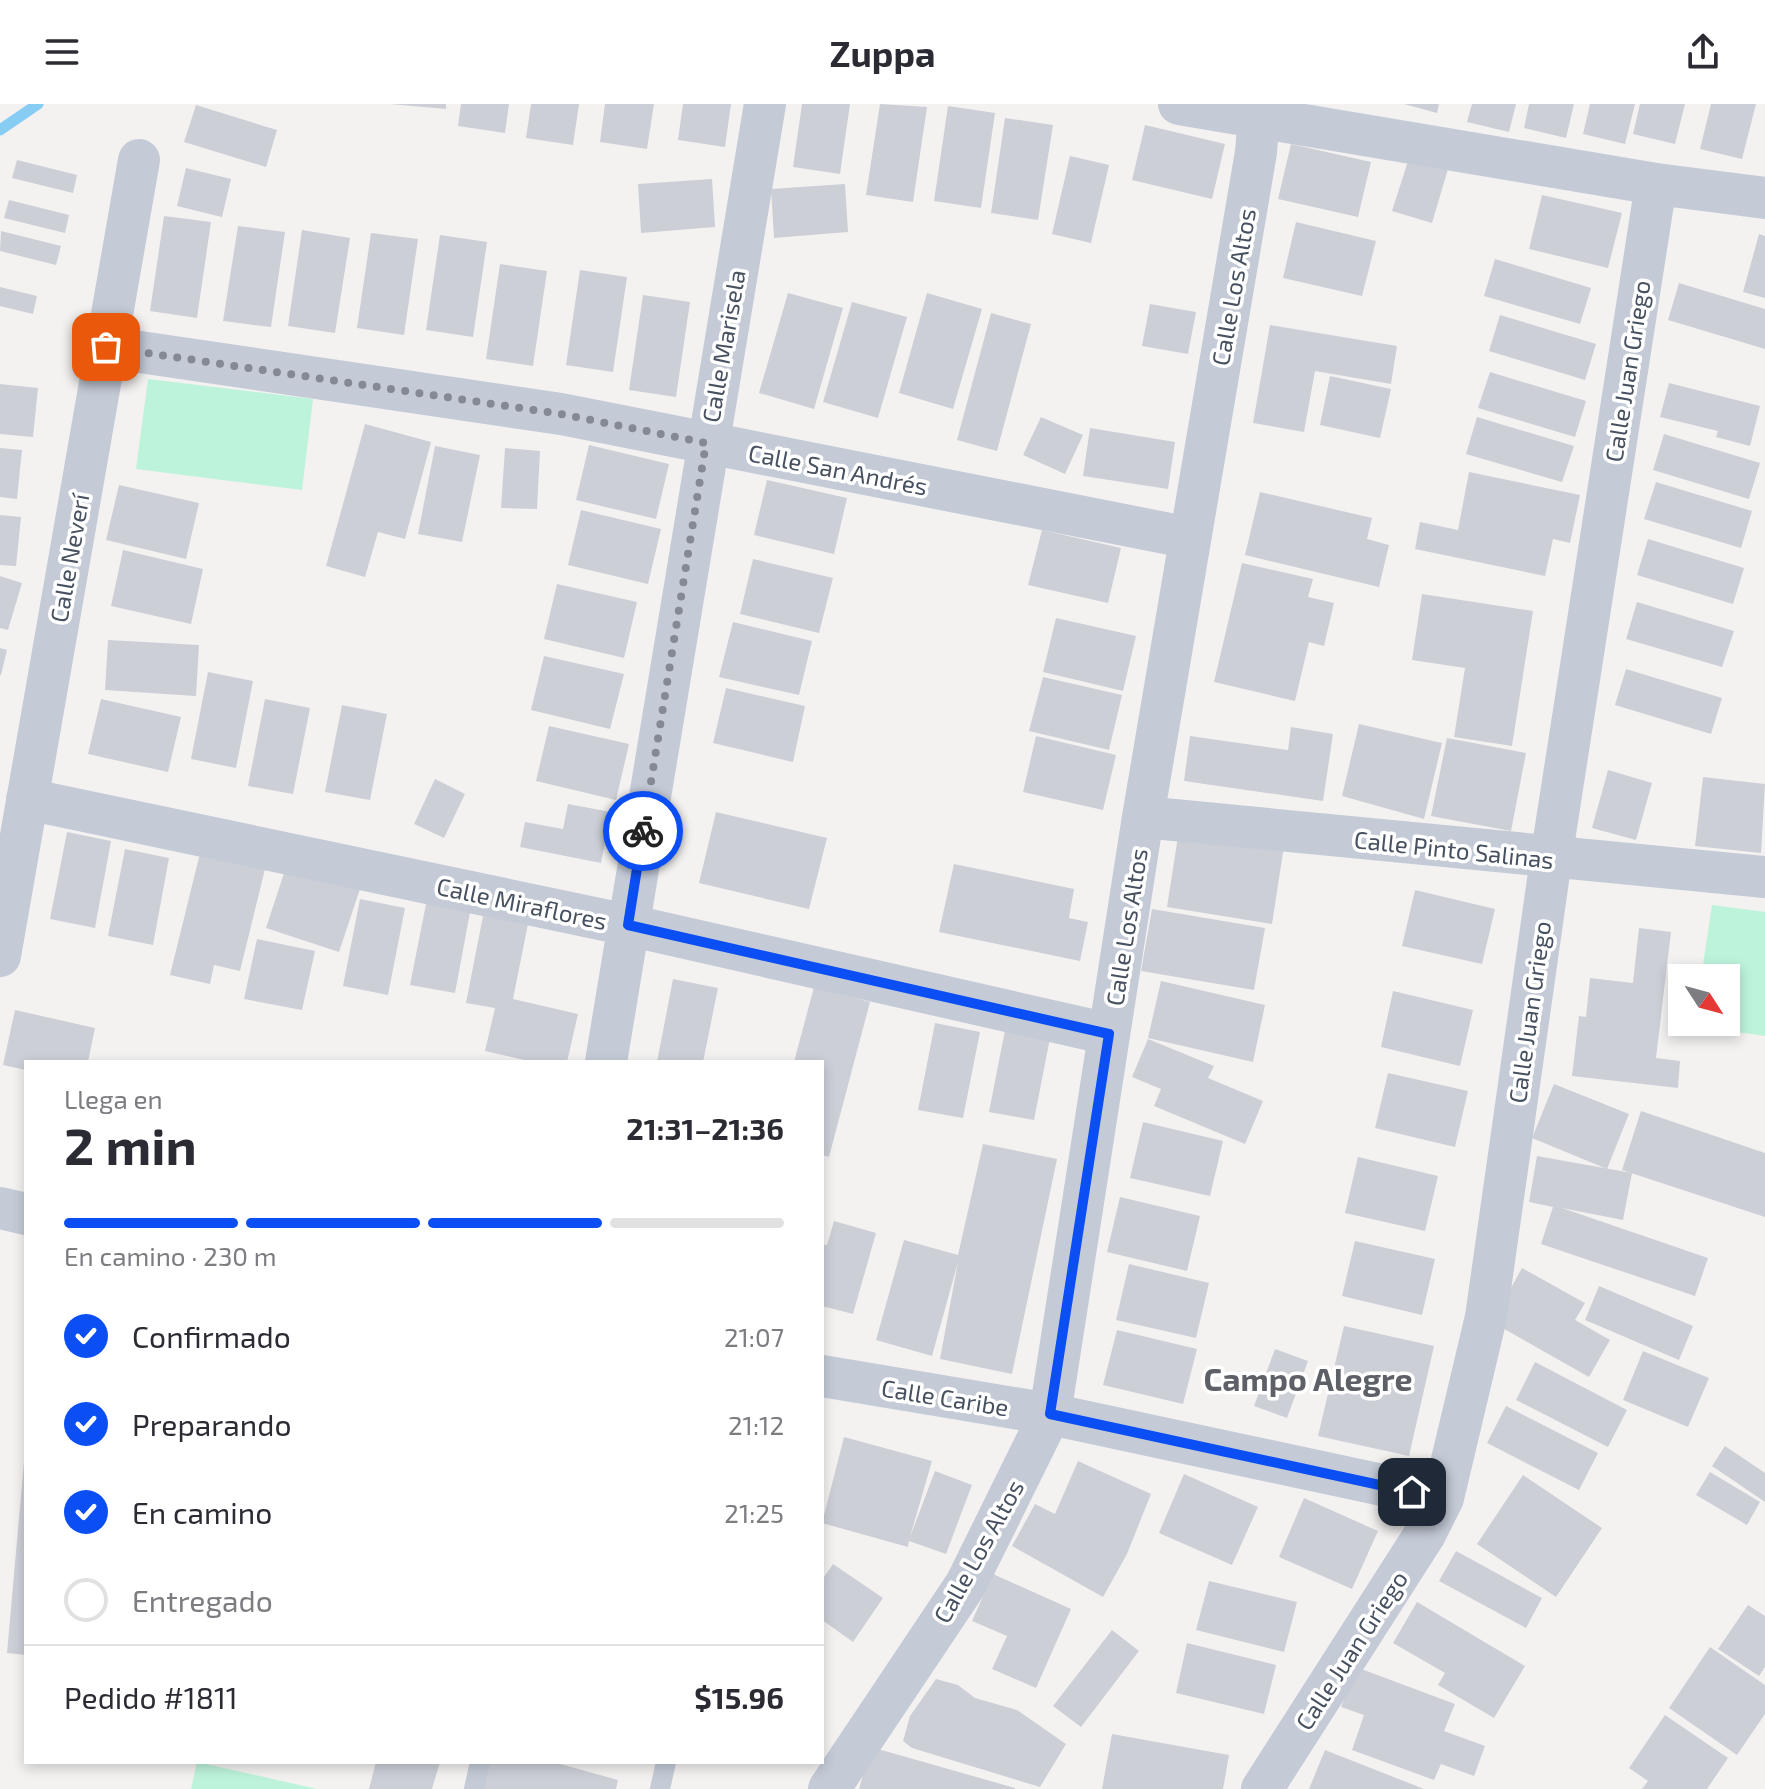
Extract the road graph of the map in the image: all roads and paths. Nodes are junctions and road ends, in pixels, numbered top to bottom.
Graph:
1 (765, 104) edge
2 (1179, 104) edge
3 (1260, 110) edge
4 (139, 160) dead end
5 (1656, 184) junction
6 (1765, 198) edge
7 (106, 347) junction
8 (706, 443) junction
9 (1190, 538) junction
10 (27, 799) junction
11 (1143, 817) junction
12 (1551, 859) junction
13 (1765, 877) edge
14 (628, 925) junction
15 (0, 956) edge
16 (1109, 1034) junction
17 (606, 1060) edge
18 (0, 1208) edge
19 (24, 1214) edge
20 (824, 1376) edge
21 (1050, 1414) junction
22 (1443, 1498) junction
23 (480, 1764) edge
24 (666, 1764) edge
25 (474, 1789) edge
26 (660, 1789) edge
27 (829, 1789) edge
28 (1262, 1789) edge

1 - 8 street, Calle Marisela
2 - 3 street
3 - 5 street
3 - 9 street, Calle Los Altos
4 - 7 street, Calle Neverí
5 - 6 street
5 - 12 street, Calle Juan Griego
7 - 8 street, Calle San Andrés
7 - 10 street, Calle Neverí
8 - 9 street, Calle San Andrés
8 - 14 street, Calle Marisela
9 - 11 street, Calle Los Altos
10 - 14 street, Calle Miraflores
10 - 15 street, Calle Neverí
11 - 12 street, Calle Pinto Salinas
11 - 16 street, Calle Los Altos
12 - 13 street, Calle Pinto Salinas
12 - 22 street, Calle Juan Griego
14 - 16 street, Calle Miraflores
14 - 17 street, Calle Marisela
16 - 21 street, Calle Los Altos
18 - 19 street
20 - 21 street, Calle Caribe
21 - 22 street, Calle Caribe
21 - 27 street, Calle Los Altos
22 - 28 street, Calle Juan Griego
23 - 25 lane
24 - 26 lane

